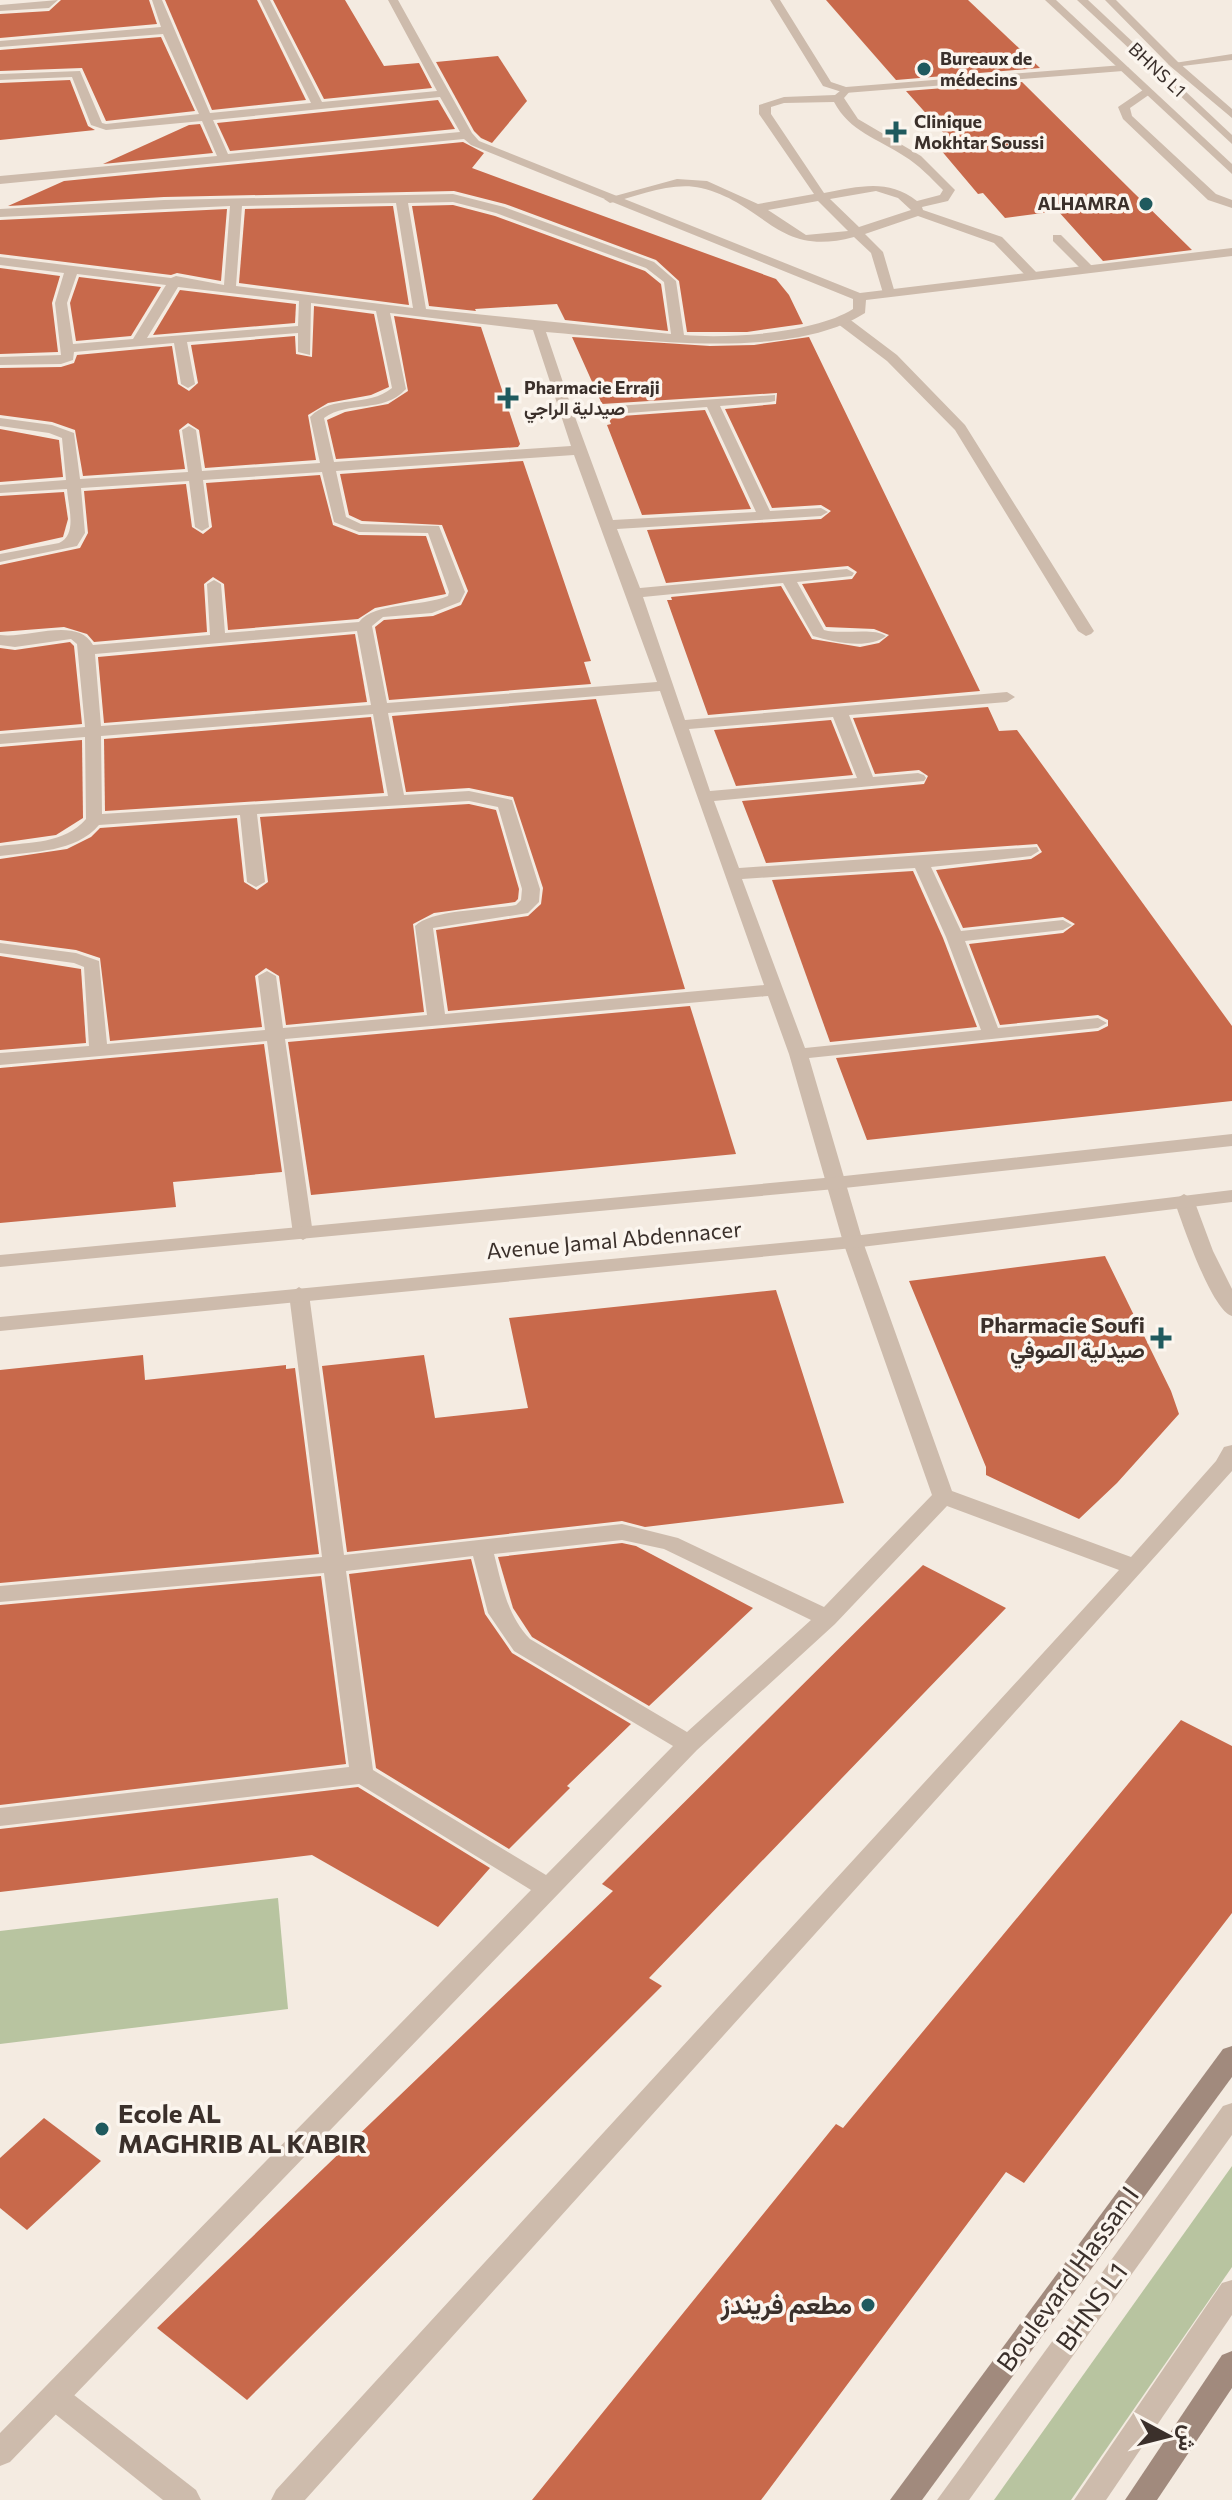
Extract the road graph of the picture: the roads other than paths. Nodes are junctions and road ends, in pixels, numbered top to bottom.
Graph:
1 (53, 0) edge
2 (157, 0) edge
3 (265, 0) edge
4 (393, 0) edge
5 (775, 0) edge
6 (1050, 0) edge
7 (1082, 0) edge
8 (1094, 0) edge
9 (1110, 0) edge
10 (0, 8) edge
11 (167, 30) junction
12 (0, 44) edge
13 (1232, 57) edge
14 (1174, 64) junction
15 (1123, 68) junction
16 (0, 77) edge
17 (1147, 92) junction
18 (446, 93) junction
19 (842, 94) junction
20 (318, 106) junction
21 (1232, 115) edge
22 (206, 117) junction
23 (1232, 134) edge
24 (467, 135) junction
25 (1232, 141) edge
26 (225, 160) junction
27 (1232, 170) edge
28 (0, 180) edge
29 (822, 198) junction
30 (610, 199) junction
31 (402, 200) junction
32 (236, 204) junction
33 (1232, 204) edge
34 (757, 208) junction
35 (916, 208) junction
36 (0, 213) edge
37 (859, 231) junction
38 (1057, 238) dead end
39 (1232, 252) edge
40 (0, 261) edge
41 (72, 269) junction
42 (1088, 269) junction
43 (1033, 276) junction
44 (176, 280) junction
45 (230, 287) junction
46 (889, 293) junction
47 (305, 297) junction
48 (859, 297) junction
49 (382, 307) junction
50 (420, 311) junction
51 (843, 321) junction
52 (538, 327) junction
53 (305, 329) junction
54 (180, 339) junction
55 (678, 339) junction
56 (138, 341) junction
57 (69, 348) junction
58 (305, 352) dead end
59 (0, 361) edge
60 (188, 384) dead end
61 (770, 398) dead end
62 (712, 404) junction
63 (567, 414) junction
64 (0, 422) edge
65 (189, 430) dead end
66 (579, 450) junction
67 (329, 468) junction
68 (196, 478) junction
69 (72, 487) junction
70 (0, 489) edge
71 (821, 512) dead end
72 (764, 514) junction
73 (608, 525) junction
74 (202, 527) dead end
75 (0, 558) edge
76 (847, 573) dead end
77 (788, 579) junction
78 (214, 584) dead end
79 (634, 593) junction
80 (364, 626) junction
81 (1086, 631) dead end
82 (878, 636) dead end
83 (0, 640) edge
84 (218, 640) junction
85 (87, 650) junction
86 (665, 686) junction
87 (1007, 697) dead end
88 (382, 707) junction
89 (839, 711) junction
90 (680, 725) junction
91 (93, 733) junction
92 (0, 739) edge
93 (918, 778) dead end
94 (867, 783) junction
95 (704, 797) junction
96 (397, 800) junction
97 (248, 810) junction
98 (94, 820) junction
99 (0, 851) edge
100 (1031, 851) dead end
101 (921, 863) junction
102 (732, 874) junction
103 (256, 882) dead end
104 (1063, 925) dead end
105 (955, 937) junction
106 (0, 948) edge
107 (267, 976) dead end
108 (773, 990) junction
109 (437, 1021) junction
110 (1098, 1023) dead end
111 (274, 1034) junction
112 (992, 1035) junction
113 (98, 1050) junction
114 (798, 1054) junction
115 (0, 1059) edge
116 (1232, 1140) edge
117 (835, 1183) junction
118 (1232, 1196) edge
119 (1184, 1200) junction
120 (303, 1234) junction
121 (853, 1242) junction
122 (0, 1261) edge
123 (299, 1294) junction
124 (1232, 1309) edge
125 (0, 1324) edge
126 (1232, 1452) edge
127 (943, 1496) junction
128 (482, 1549) junction
129 (336, 1564) junction
130 (1135, 1567) junction
131 (0, 1594) edge
132 (827, 1618) junction
133 (689, 1744) junction
134 (362, 1775) junction
135 (0, 1817) edge
136 (548, 1888) junction
137 (1232, 2057) edge
138 (1232, 2114) edge
139 (1232, 2292) edge
140 (1232, 2364) edge
141 (55, 2397) junction
142 (0, 2453) edge
143 (186, 2500) edge
144 (286, 2500) edge
145 (905, 2500) edge
146 (952, 2500) edge
147 (1089, 2500) edge
148 (1140, 2500) edge

1 - 10 street
2 - 11 street
3 - 20 street
4 - 18 street
5 - 19 street
6 - 15 street
7 - 25 street, BHNS L1
8 - 23 street, BHNS L1
9 - 14 street
11 - 12 street
11 - 22 street
13 - 14 street
14 - 21 street
15 - 17 street
15 - 19 street
16 - 22 street
17 - 27 street
17 - 33 street
18 - 20 street
18 - 24 street
19 - 29 street
19 - 35 street
20 - 22 street
22 - 26 street
24 - 26 street
24 - 30 street
26 - 28 street
29 - 34 street
29 - 35 street
29 - 37 street
30 - 34 street
30 - 48 street
31 - 32 street
31 - 50 street
31 - 55 street
32 - 36 street
32 - 45 street
34 - 37 street
35 - 37 street
35 - 43 street
37 - 46 street
38 - 42 street
39 - 42 street
40 - 41 street
41 - 44 street
41 - 57 street
42 - 43 street
43 - 46 street
44 - 45 street
44 - 56 street
45 - 47 street
46 - 48 street
47 - 49 street
47 - 53 street
48 - 51 street
49 - 50 street
49 - 67 street
50 - 52 street
51 - 55 street
51 - 81 street
52 - 55 street
52 - 63 street
53 - 54 street
53 - 58 street
54 - 56 street
54 - 60 street
56 - 57 street
57 - 59 street
61 - 62 street
62 - 63 street
62 - 72 street
63 - 66 street
64 - 69 street
65 - 68 street
66 - 67 street
66 - 73 street
67 - 68 street
67 - 80 street
68 - 69 street
68 - 74 street
69 - 70 street
69 - 75 street
71 - 72 street
72 - 73 street
73 - 79 street
76 - 77 street
77 - 79 street
77 - 82 street
78 - 84 street
79 - 86 street
80 - 84 street
80 - 88 street
83 - 85 street
84 - 85 street
85 - 91 street
86 - 88 street
86 - 90 street
87 - 89 street
88 - 91 street
88 - 96 street
89 - 90 street
89 - 94 street
90 - 95 street
91 - 92 street
91 - 98 street
93 - 94 street
94 - 95 street
95 - 102 street
96 - 97 street
96 - 109 street
97 - 98 street
97 - 103 street
98 - 99 street
100 - 101 street
101 - 102 street
101 - 105 street
102 - 108 street
104 - 105 street
105 - 112 street
106 - 113 street
107 - 111 street
108 - 109 street
108 - 114 street
109 - 111 street
110 - 112 street
111 - 113 street
111 - 120 street
112 - 114 street
113 - 115 street
114 - 117 street
116 - 117 street, Avenue Jamal Abdennacer
117 - 120 street, Avenue Jamal Abdennacer
117 - 121 street
118 - 119 street, Avenue Jamal Abdennacer
119 - 121 street, Avenue Jamal Abdennacer
119 - 124 street
120 - 122 street, Avenue Jamal Abdennacer
121 - 123 street, Avenue Jamal Abdennacer
121 - 127 street
123 - 125 street, Avenue Jamal Abdennacer
123 - 129 street
126 - 130 street
127 - 130 street
127 - 132 street
128 - 129 street
128 - 132 street
128 - 133 street
129 - 131 street
129 - 134 street
130 - 144 street
132 - 133 street
133 - 136 street
134 - 135 street
134 - 136 street
136 - 141 street
137 - 145 main road, Boulevard Hassan I
138 - 146 street, BHNS L1
139 - 147 street
140 - 148 main road
141 - 142 street
141 - 143 street

